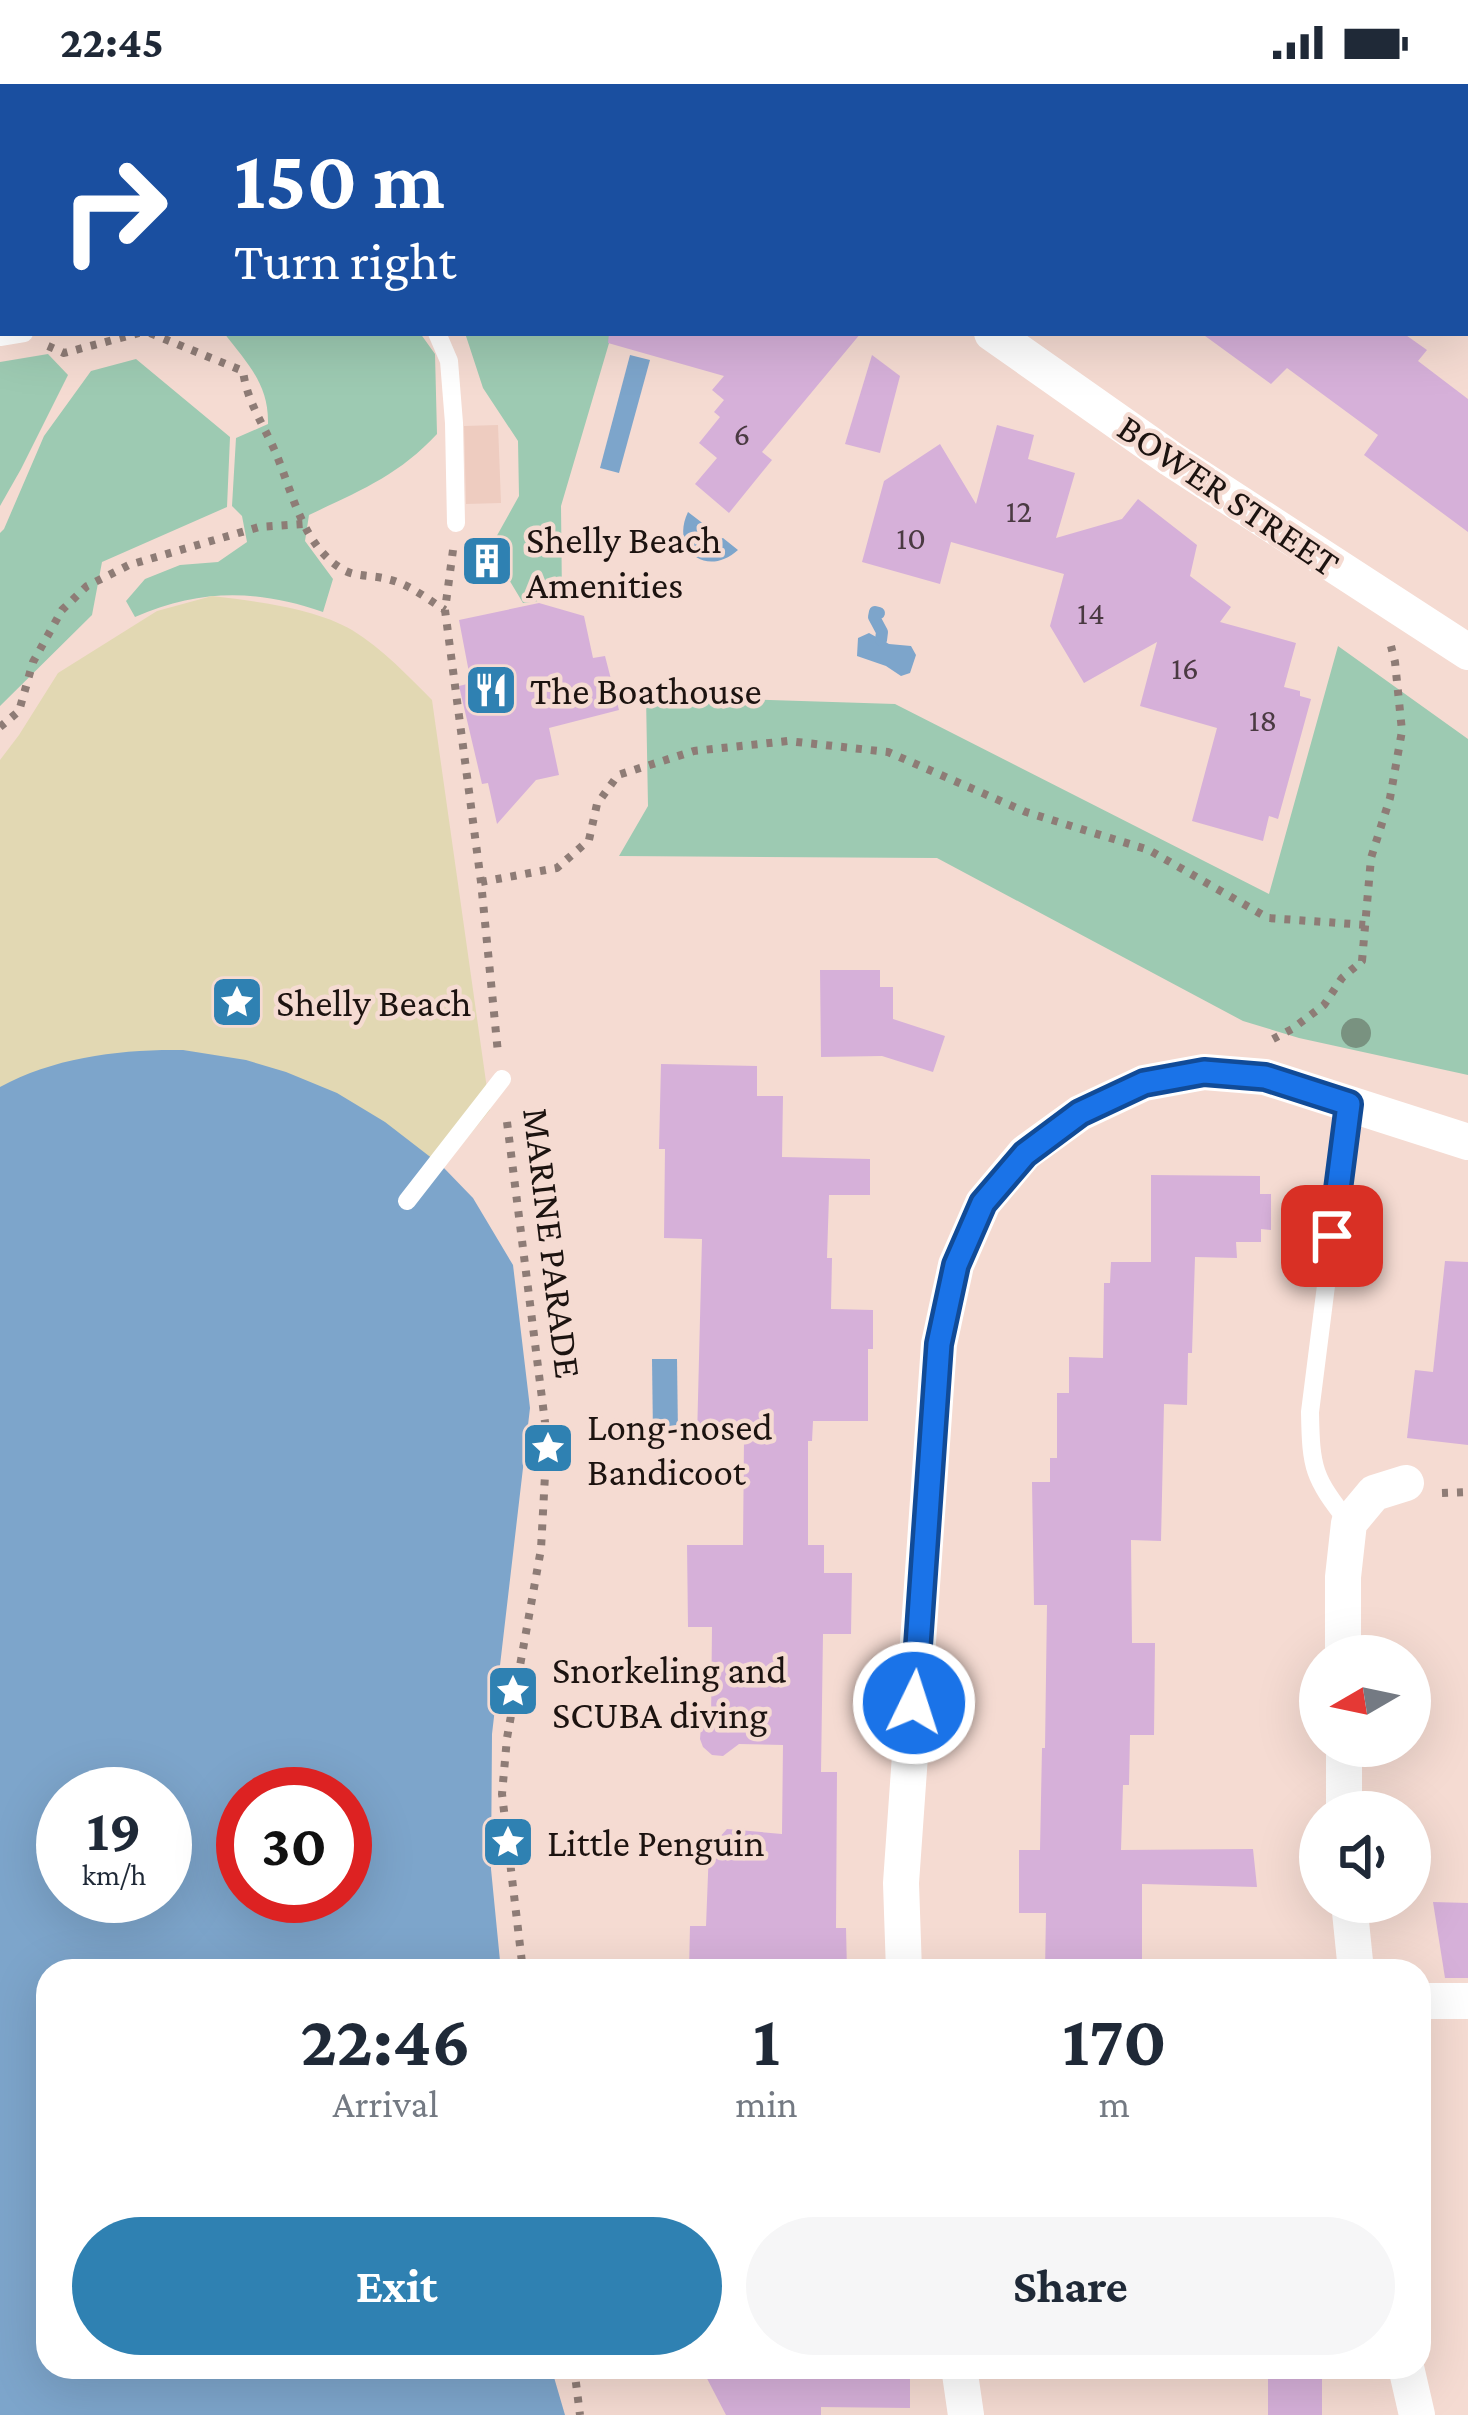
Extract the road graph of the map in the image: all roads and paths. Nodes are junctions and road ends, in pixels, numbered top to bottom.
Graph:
1 (17, 336) edge
2 (128, 336) edge
3 (158, 336) edge
4 (438, 336) edge
5 (996, 336) edge
6 (456, 523) joint
7 (304, 524) junction
8 (1377, 592) junction
9 (445, 610) junction
10 (1468, 652) edge
11 (0, 727) edge
12 (481, 882) junction
13 (1367, 925) junction
14 (1265, 1043) dead end
15 (502, 1079) junction
16 (1349, 1104) junction
17 (1468, 1142) edge
18 (407, 1201) dead end
19 (1406, 1483) dead end
20 (1348, 1523) junction
21 (1343, 1635) edge
22 (1351, 1923) edge
23 (522, 1959) edge
24 (904, 1959) edge
25 (1355, 1959) edge
26 (1431, 2001) edge
27 (1468, 2001) edge
28 (576, 2379) edge
29 (961, 2379) edge
30 (1409, 2379) edge
31 (580, 2415) edge
32 (966, 2415) edge
33 (1417, 2415) edge

1 - 2 path
3 - 7 path
4 - 6 lane
5 - 8 street, BOWER STREET
6 - 9 path, MARINE PARADE
7 - 9 path
7 - 11 path
8 - 10 street, BOWER STREET
8 - 13 path
9 - 12 path, MARINE PARADE
12 - 13 path
12 - 15 path, MARINE PARADE
13 - 14 path
15 - 18 lane
15 - 23 path, MARINE PARADE
16 - 17 street
16 - 20 lane
16 - 24 street
19 - 20 street
20 - 21 street
22 - 25 street
26 - 27 street
28 - 31 path
29 - 32 street
30 - 33 street

